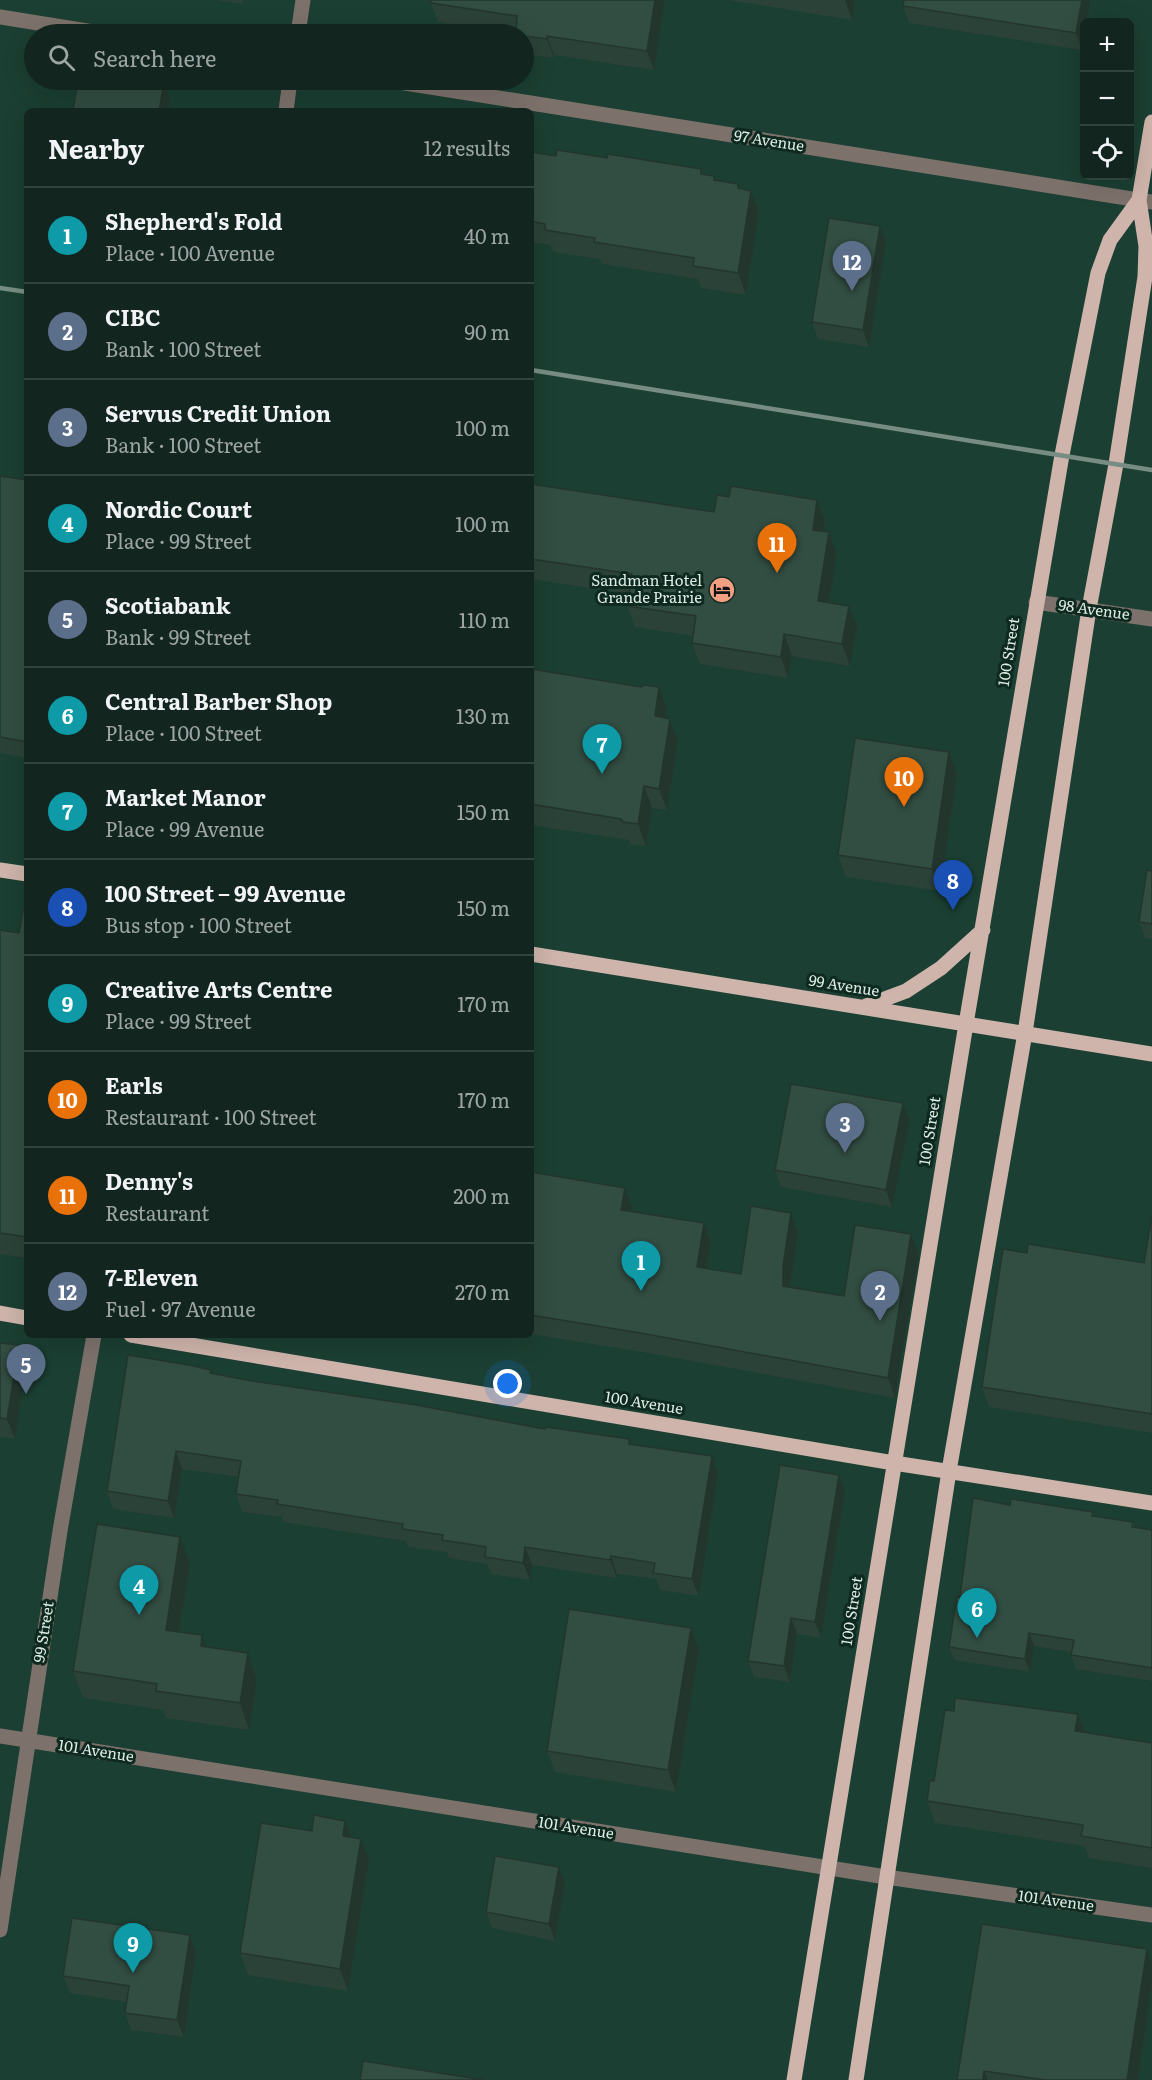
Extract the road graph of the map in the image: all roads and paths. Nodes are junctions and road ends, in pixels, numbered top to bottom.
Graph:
1 (303, 0) edge
2 (0, 17) edge
3 (44, 24) edge
4 (299, 24) edge
5 (289, 90) edge
6 (449, 90) edge
7 (286, 108) edge
8 (1152, 123) edge
9 (1146, 201) edge
10 (1036, 602) junction
11 (1089, 609) junction
12 (1152, 619) edge
13 (0, 870) edge
14 (24, 874) edge
15 (983, 930) junction
16 (534, 954) edge
17 (863, 1007) junction
18 (966, 1024) junction
19 (1025, 1033) junction
20 (1152, 1054) edge
21 (0, 1313) edge
22 (24, 1317) edge
23 (94, 1338) edge
24 (149, 1338) edge
25 (894, 1463) junction
26 (949, 1471) junction
27 (1152, 1503) edge
28 (0, 1736) edge
29 (27, 1740) junction
30 (828, 1868) junction
31 (886, 1877) junction
32 (1152, 1915) edge
33 (0, 1930) edge
34 (794, 2080) edge
35 (856, 2080) edge

1 - 4 street
2 - 3 street
5 - 7 street
6 - 9 street, 97 Avenue
8 - 9 main road, 100 Street
9 - 10 main road, 100 Street
9 - 11 main road, 100 Street
10 - 11 street, 98 Avenue
10 - 15 main road, 100 Street
11 - 12 street, 98 Avenue
11 - 19 main road, 100 Street
13 - 14 main road
15 - 17 main road
15 - 18 main road, 100 Street
16 - 17 main road, 99 Avenue
17 - 18 main road, 99 Avenue
18 - 19 main road, 99 Avenue
18 - 25 main road, 100 Street
19 - 20 main road, 99 Avenue
19 - 26 main road, 100 Street
21 - 22 main road
23 - 29 street, 99 Street
24 - 25 main road, 100 Avenue
25 - 26 main road, 100 Avenue
25 - 30 main road, 100 Street
26 - 27 main road, 100 Avenue
26 - 31 main road, 100 Street
28 - 29 street, 101 Avenue
29 - 30 street, 101 Avenue
29 - 33 street, 99 Street
30 - 31 street, 101 Avenue
30 - 34 main road, 100 Street
31 - 32 street, 101 Avenue
31 - 35 main road, 100 Street

